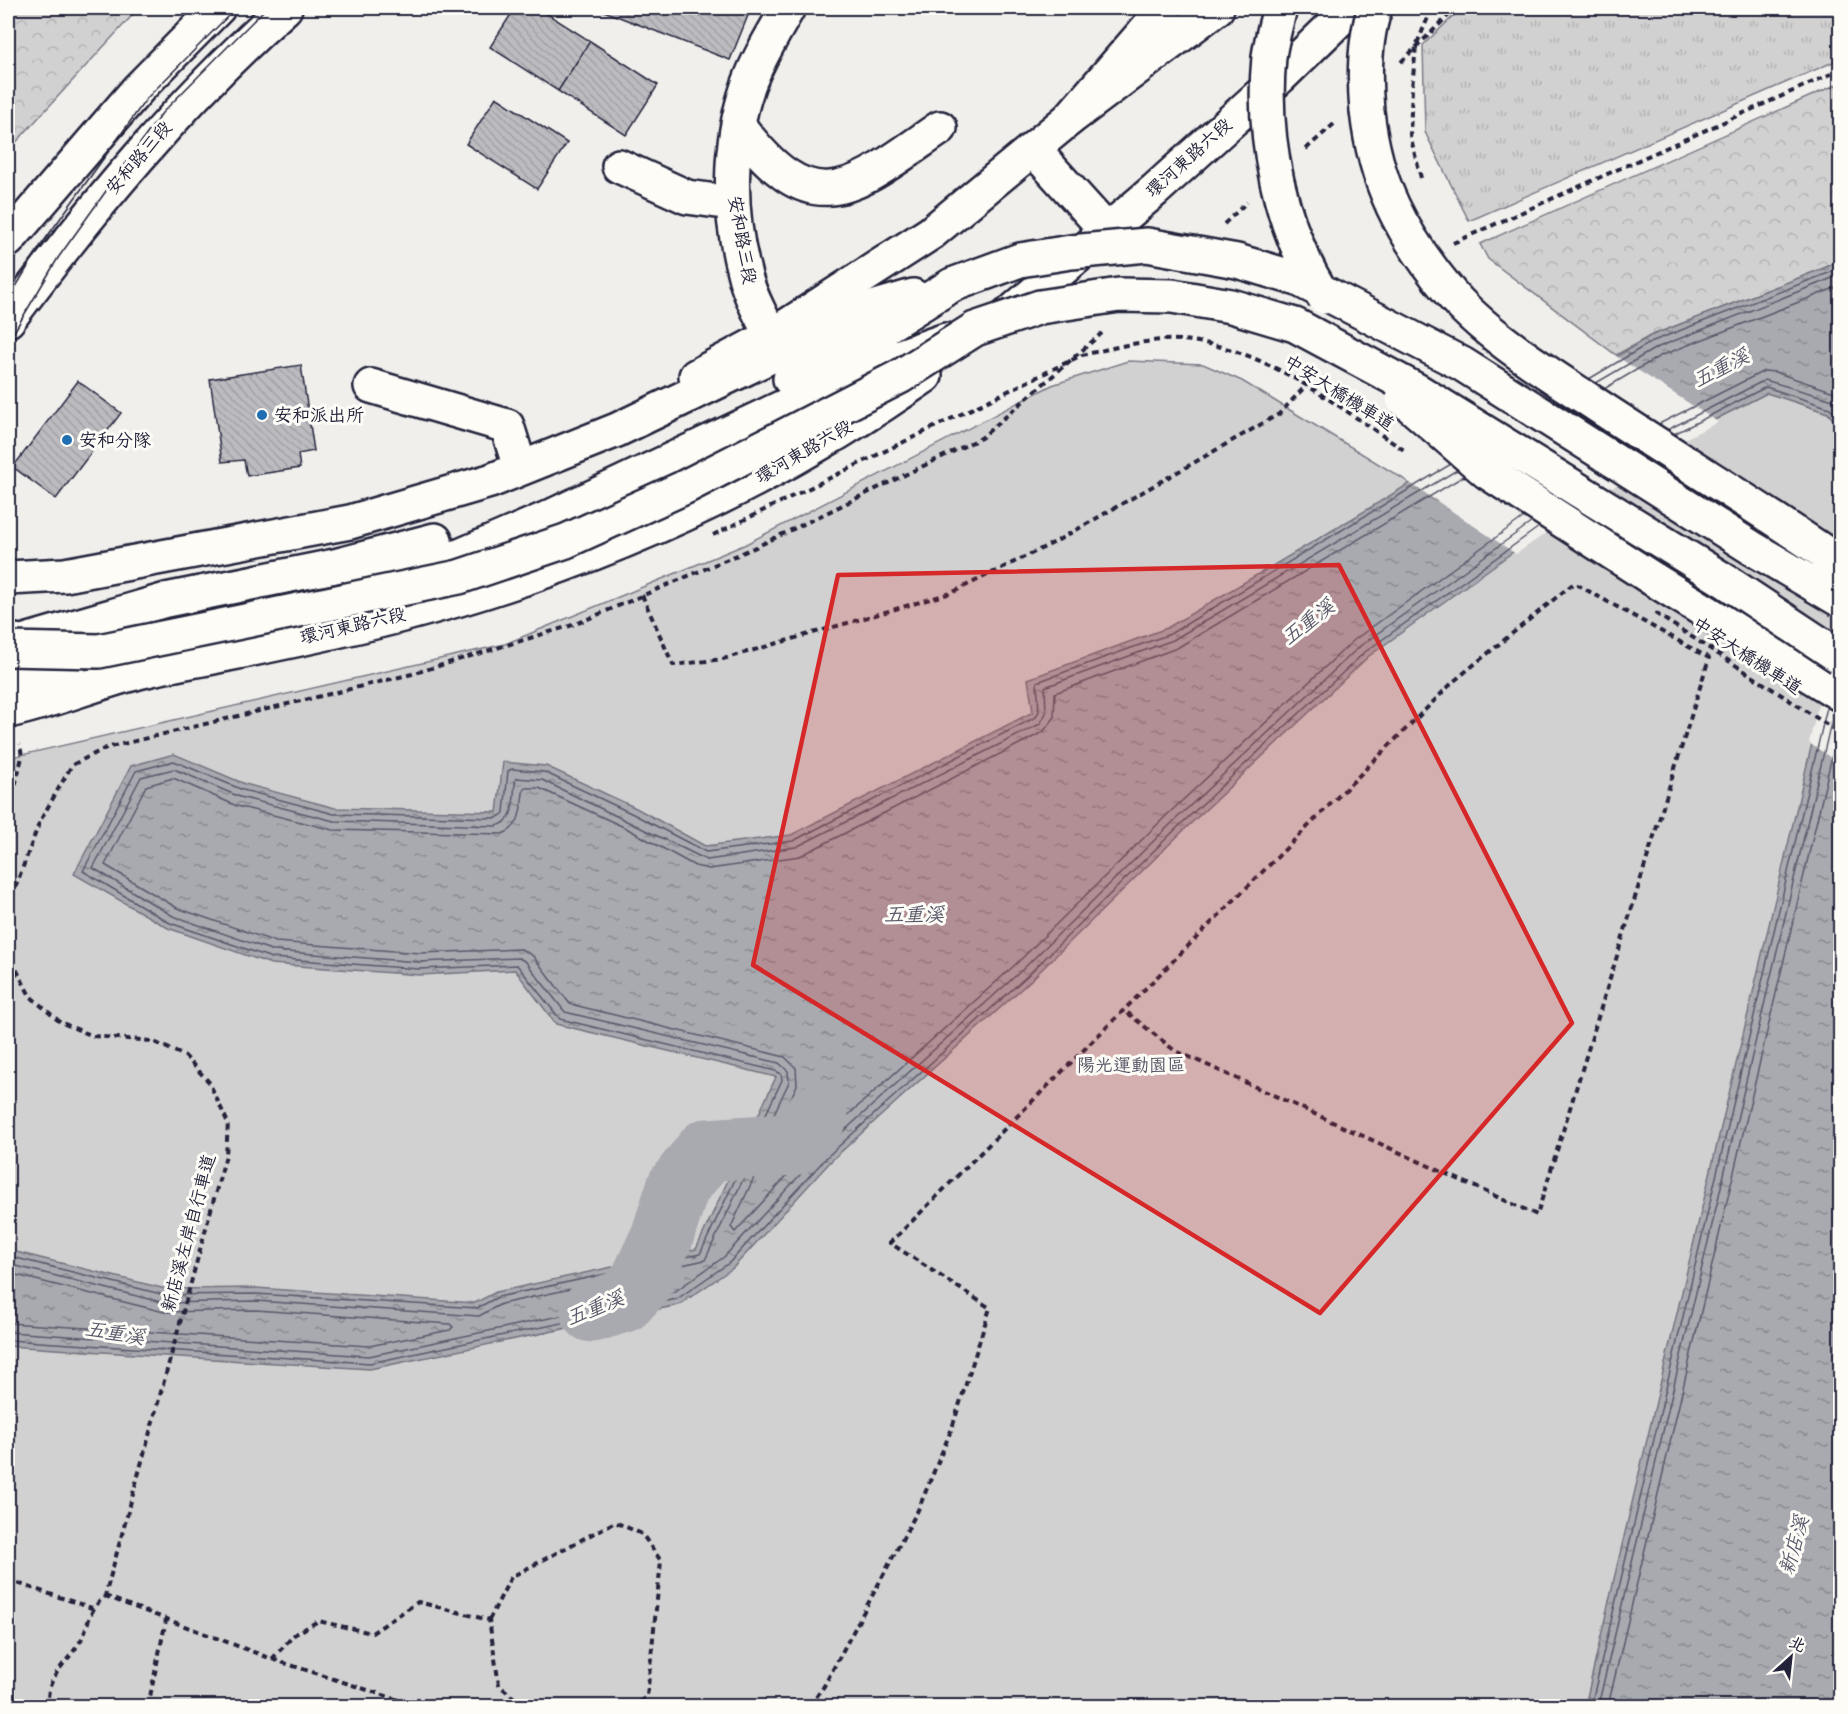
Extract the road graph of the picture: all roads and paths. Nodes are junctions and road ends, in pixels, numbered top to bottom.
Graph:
1 (218, 8) edge
2 (285, 8) edge
3 (788, 8) edge
4 (1165, 8) edge
5 (1217, 8) edge
6 (1280, 8) edge
7 (1351, 8) edge
8 (1374, 8) edge
9 (1432, 8) edge
10 (1840, 70) edge
11 (1069, 119) junction
12 (739, 126) junction
13 (940, 128) dead end
14 (1034, 150) junction
15 (620, 166) dead end
16 (1423, 186) dead end
17 (732, 203) junction
18 (1107, 231) junction
19 (8, 240) edge
20 (1447, 248) dead end
21 (952, 285) junction
22 (8, 320) edge
23 (975, 329) junction
24 (771, 336) junction
25 (1324, 366) dead end
26 (370, 386) dead end
27 (1408, 453) dead end
28 (518, 461) junction
29 (713, 535) dead end
30 (1840, 563) edge
31 (8, 575) edge
32 (642, 595) dead end
33 (1840, 600) edge
34 (1650, 609) dead end
35 (8, 640) edge
36 (8, 649) edge
37 (1840, 657) edge
38 (8, 663) edge
39 (136, 672) junction
40 (8, 683) edge
41 (1840, 694) edge
42 (8, 711) edge
43 (1840, 733) edge
44 (20, 742) dead end
45 (8, 816) edge
46 (8, 900) edge
47 (8, 907) edge
48 (8, 940) edge
49 (1124, 1010) junction
50 (8, 1580) edge
51 (105, 1596) junction
52 (92, 1608) junction
53 (166, 1620) junction
54 (489, 1620) junction
55 (272, 1659) junction
56 (48, 1707) edge
57 (148, 1707) edge
58 (417, 1707) edge
59 (533, 1707) edge
60 (635, 1707) edge
61 (810, 1707) edge

1 - 19 main road
2 - 22 main road, 安和路三段
3 - 12 main road, 安和路三段
4 - 11 main road
5 - 11 main road
6 - 41 main road, bridge
7 - 18 main road, 環河東路六段
8 - 30 main road, bridge
9 - 16 path, bridge
10 - 20 path
11 - 14 main road
12 - 13 main road
12 - 17 main road, 安和路三段
14 - 18 main road
14 - 24 main road
15 - 17 main road
17 - 24 main road, 安和路三段
18 - 39 main road, 環河東路六段
21 - 31 main road
21 - 33 main road, bridge
21 - 35 main road
23 - 36 main road, bridge
23 - 37 main road, bridge
23 - 38 main road, bridge
24 - 28 main road
25 - 32 path
26 - 28 main road
27 - 29 path, 中安大橋機車道, bridge
28 - 31 main road
34 - 43 path, 中安大橋機車道, bridge
39 - 40 main road, 環河東路六段
39 - 42 main road, 環河東路六段
44 - 45 path
46 - 47 path
48 - 51 path, 新店溪左岸自行車道
49 - 49 path
49 - 61 path
50 - 52 path
51 - 52 path
51 - 53 path
52 - 56 path
53 - 55 path
53 - 57 path
54 - 55 path
54 - 59 path
54 - 60 path
55 - 58 path

